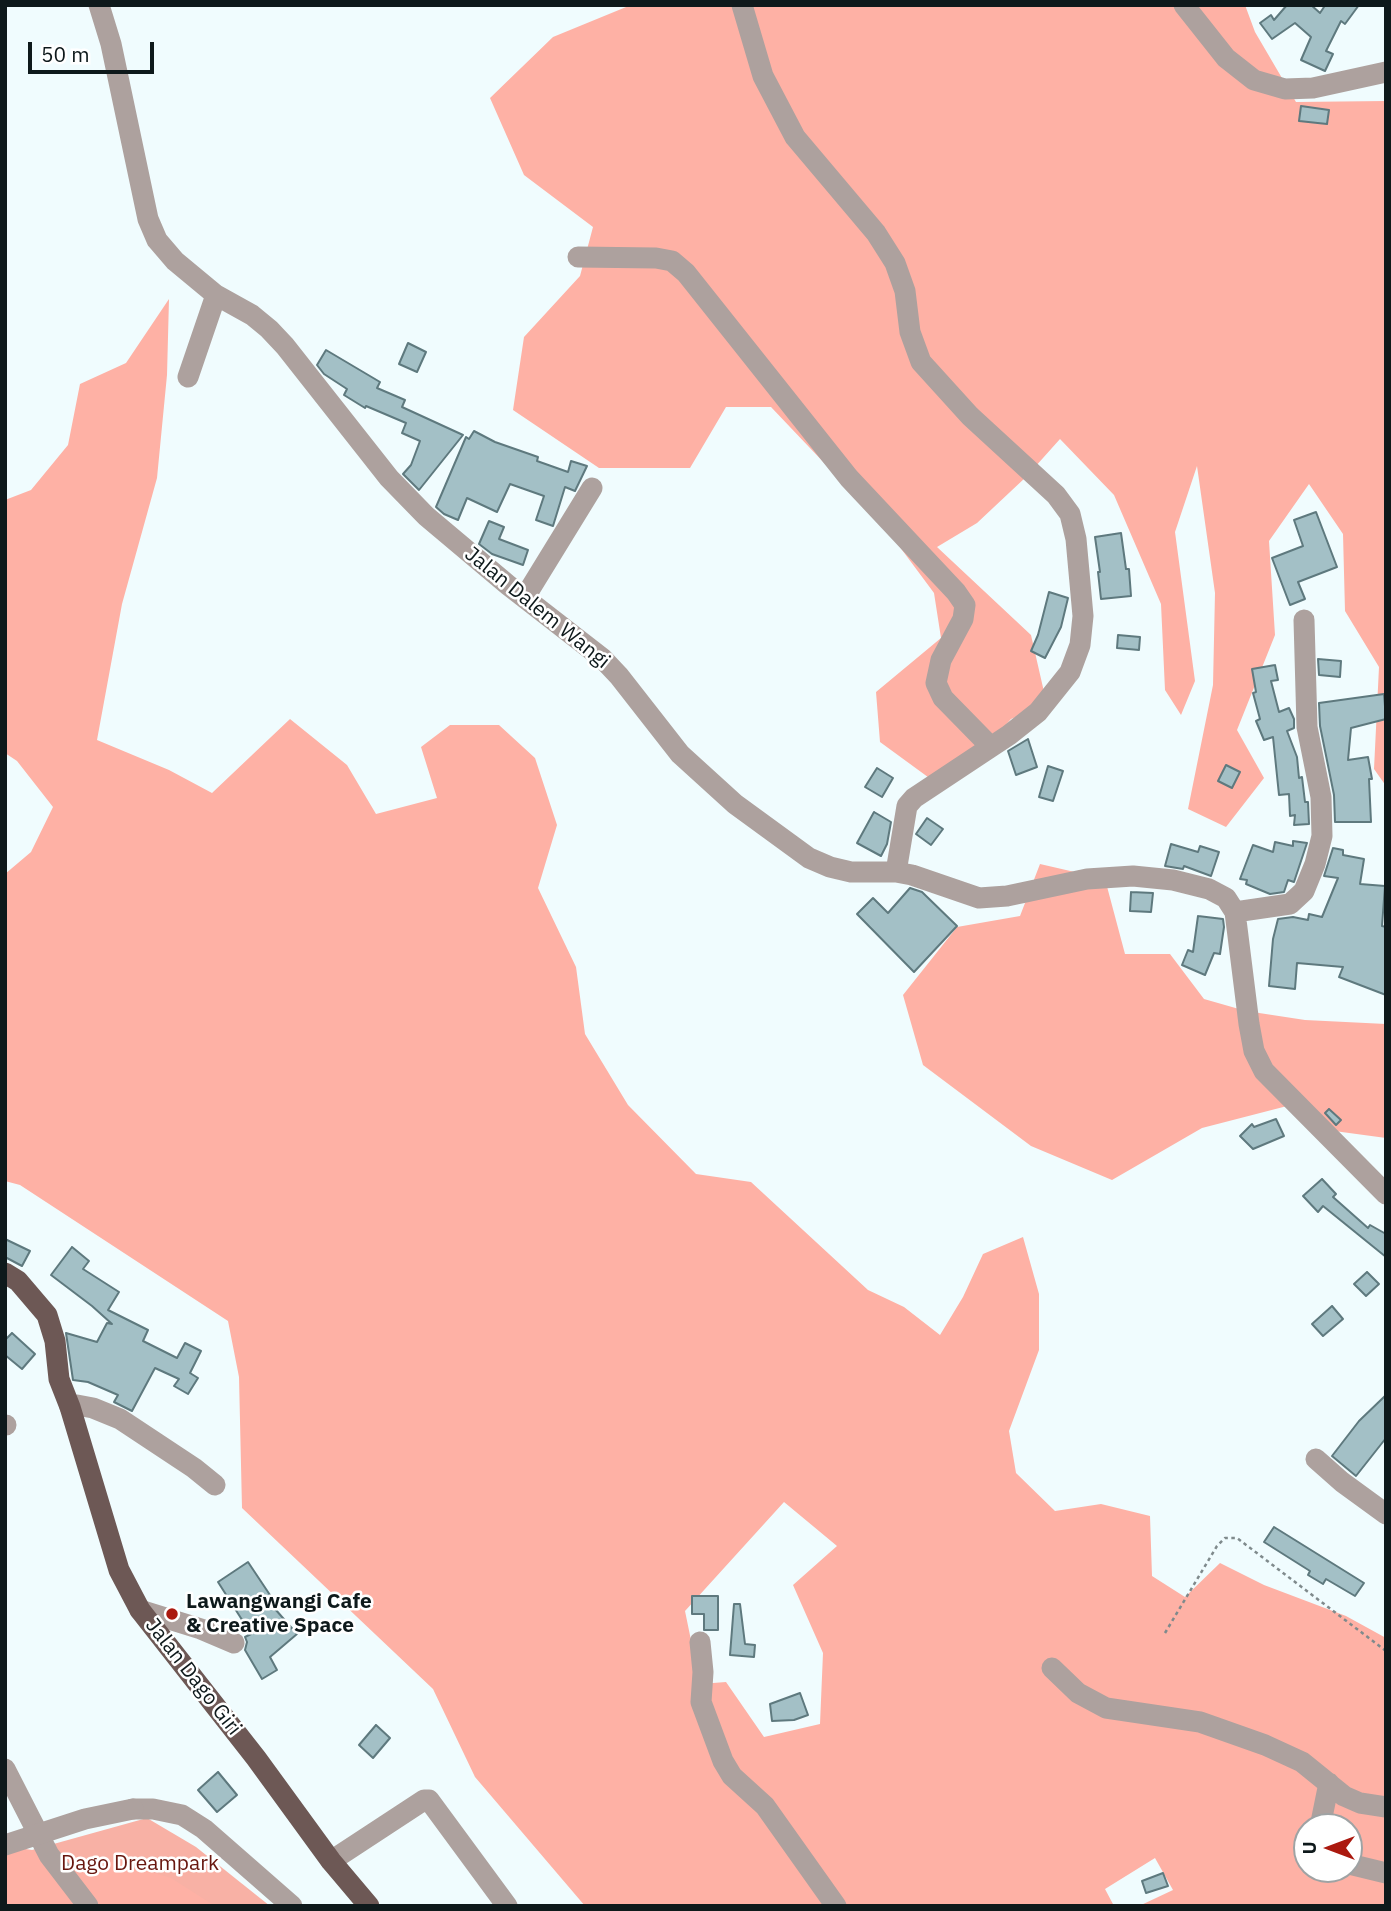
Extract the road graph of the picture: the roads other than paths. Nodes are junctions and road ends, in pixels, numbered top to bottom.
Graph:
1 (99, 5) edge
2 (742, 5) edge
3 (1184, 5) edge
4 (1386, 72) edge
5 (578, 257) dead end
6 (216, 295) junction
7 (188, 377) dead end
8 (592, 488) dead end
9 (525, 597) junction
10 (1304, 620) dead end
11 (990, 747) junction
12 (896, 872) junction
13 (1235, 912) junction
14 (1386, 1194) edge
15 (5, 1273) edge
16 (70, 1407) junction
17 (1316, 1459) dead end
18 (215, 1485) dead end
19 (1386, 1514) edge
20 (141, 1610) junction
21 (700, 1642) dead end
22 (234, 1643) dead end
23 (1052, 1668) dead end
24 (5, 1769) edge
25 (1329, 1783) junction
26 (1386, 1807) edge
27 (1323, 1813) edge
28 (5, 1845) edge
29 (331, 1861) junction
30 (1363, 1867) edge
31 (1386, 1873) edge
32 (88, 1906) edge
33 (292, 1906) edge
34 (369, 1906) edge
35 (507, 1906) edge
36 (836, 1906) edge

1 - 6 street, Jalan Dalem Wangi
2 - 11 street
3 - 4 street
5 - 11 street
6 - 7 street
6 - 9 street, Jalan Dalem Wangi
8 - 9 street
9 - 12 street, Jalan Dalem Wangi
10 - 13 street
11 - 12 street
12 - 13 street, Jalan Dalem Wangi
13 - 14 street
15 - 16 main road, Jalan Dago Giri
16 - 18 street
16 - 20 main road, Jalan Dago Giri
17 - 19 street
20 - 22 street
20 - 29 main road, Jalan Dago Giri
21 - 36 street
23 - 25 street
24 - 32 street
25 - 26 street
25 - 27 street
28 - 33 street, bridge
29 - 34 main road, Jalan Dago Giri
29 - 35 street
30 - 31 street

